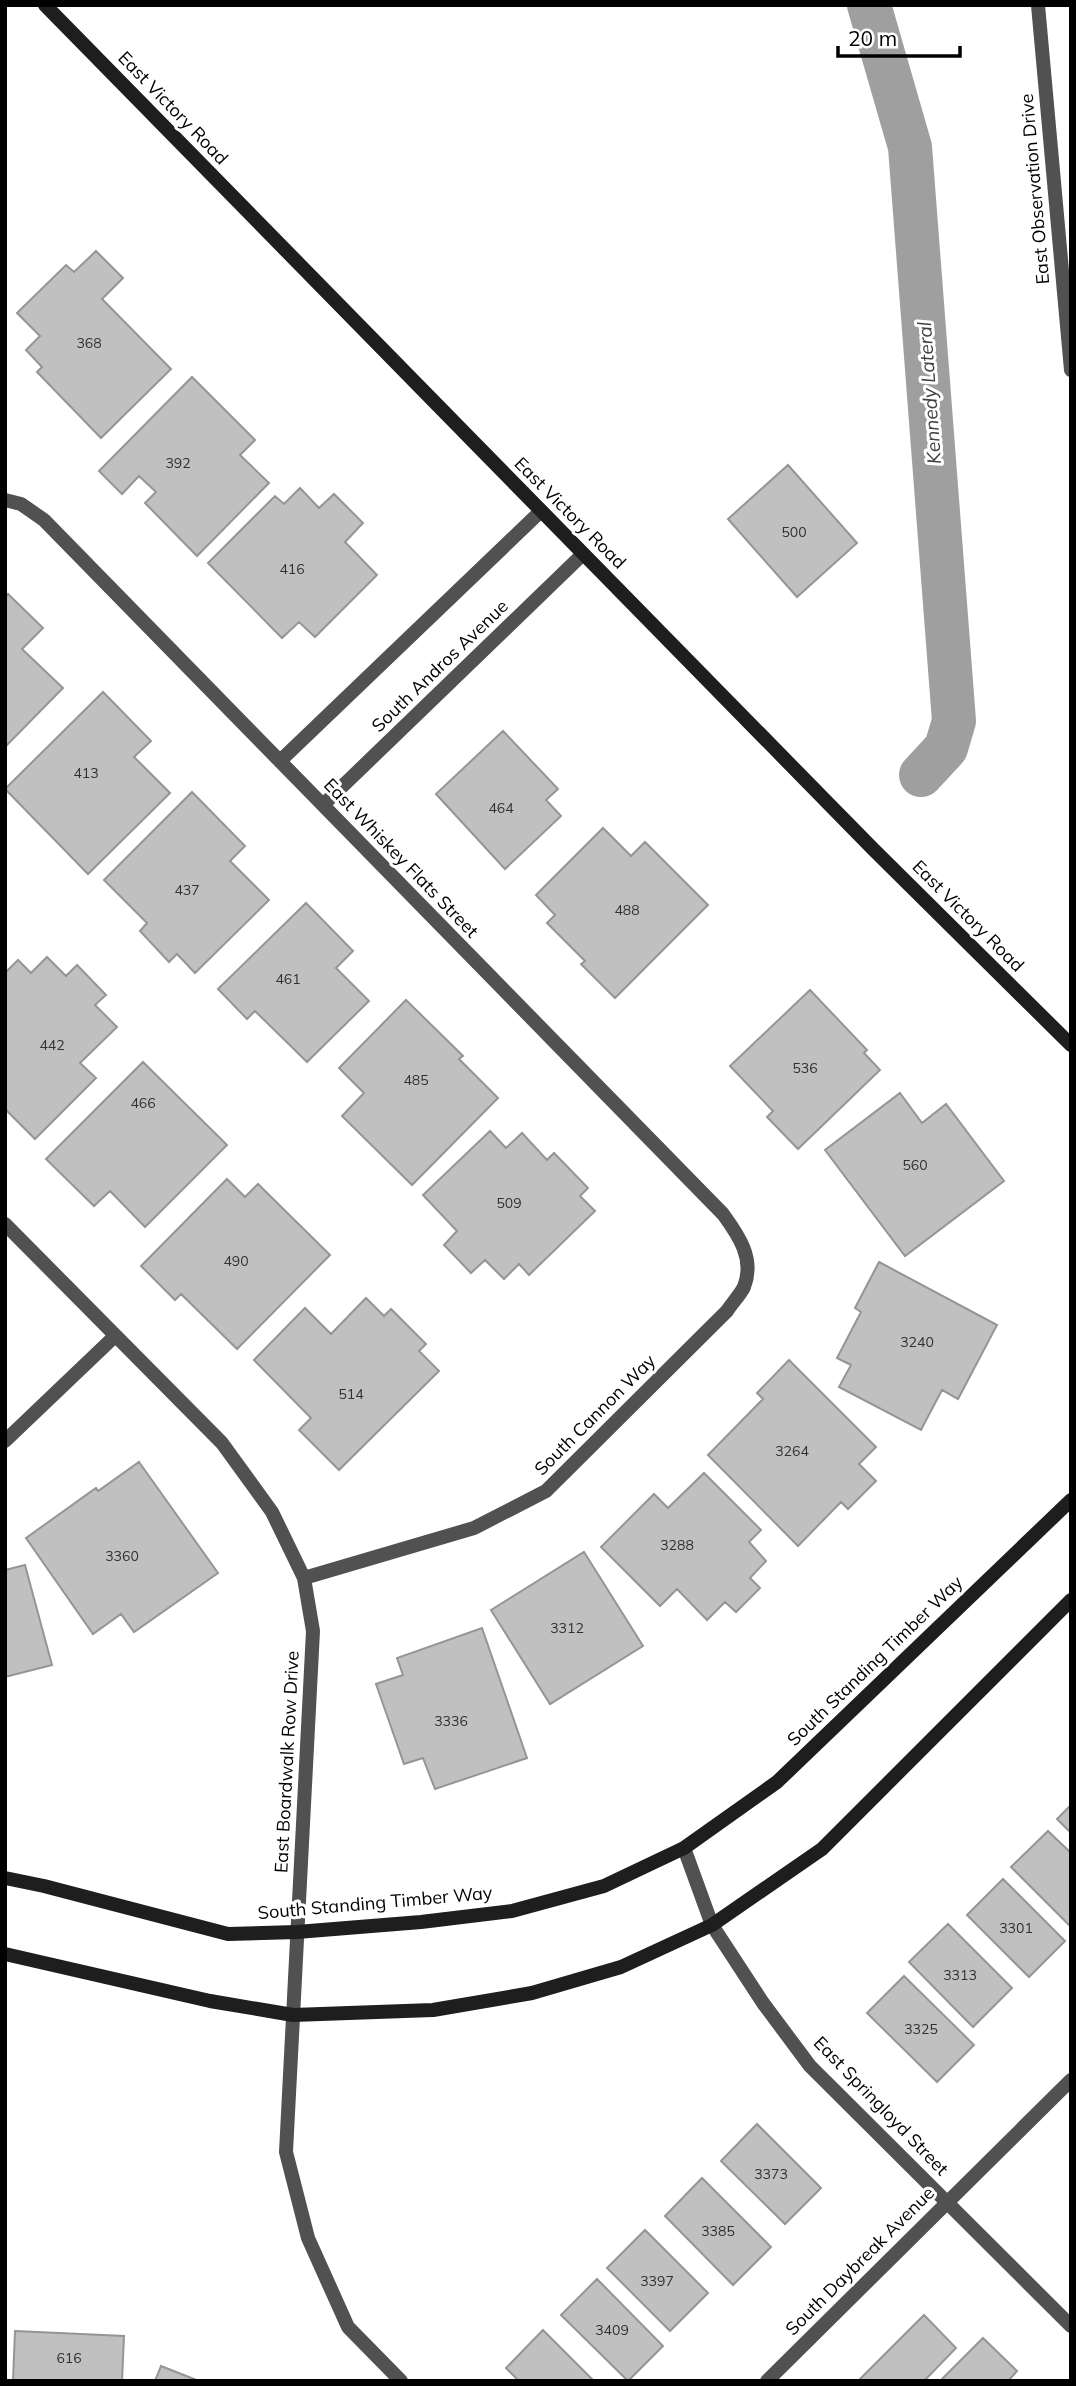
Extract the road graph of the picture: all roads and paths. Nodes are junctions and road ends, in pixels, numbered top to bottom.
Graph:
1 (44, 5) edge
2 (1038, 5) edge
3 (1071, 370) edge
4 (5, 500) edge
5 (541, 511) junction
6 (583, 554) junction
7 (280, 761) junction
8 (323, 805) junction
9 (1071, 1045) edge
10 (5, 1224) edge
11 (748, 1262) joint
12 (115, 1336) junction
13 (5, 1441) edge
14 (1071, 1500) edge
15 (304, 1578) junction
16 (1071, 1600) edge
17 (684, 1847) junction
18 (5, 1878) edge
19 (712, 1925) junction
20 (297, 1932) junction
21 (5, 1954) edge
22 (293, 2015) junction
23 (1071, 2080) edge
24 (948, 2202) junction
25 (1071, 2326) edge
26 (401, 2381) edge
27 (767, 2381) edge

1 - 5 street, East Victory Road
2 - 3 street, East Observation Drive
4 - 7 street, East Whiskey Flats Street
5 - 6 street, East Victory Road
5 - 7 street
6 - 8 street, South Andros Avenue
6 - 9 street, East Victory Road
7 - 8 street, East Whiskey Flats Street
8 - 11 street, East Whiskey Flats Street
10 - 12 street, East Boardwalk Row Drive
11 - 15 street, South Cannon Way
12 - 13 street
12 - 15 street, East Boardwalk Row Drive
14 - 17 street, South Standing Timber Way
15 - 20 street, East Boardwalk Row Drive
16 - 19 street
17 - 19 street, East Springloyd Street
17 - 20 street, South Standing Timber Way
18 - 20 street, South Standing Timber Way
19 - 22 street
19 - 24 street, East Springloyd Street
20 - 22 street, East Boardwalk Row Drive
21 - 22 street
22 - 26 street, East Boardwalk Row Drive
23 - 24 street, South Daybreak Avenue
24 - 25 street, East Springloyd Street
24 - 27 street, South Daybreak Avenue

